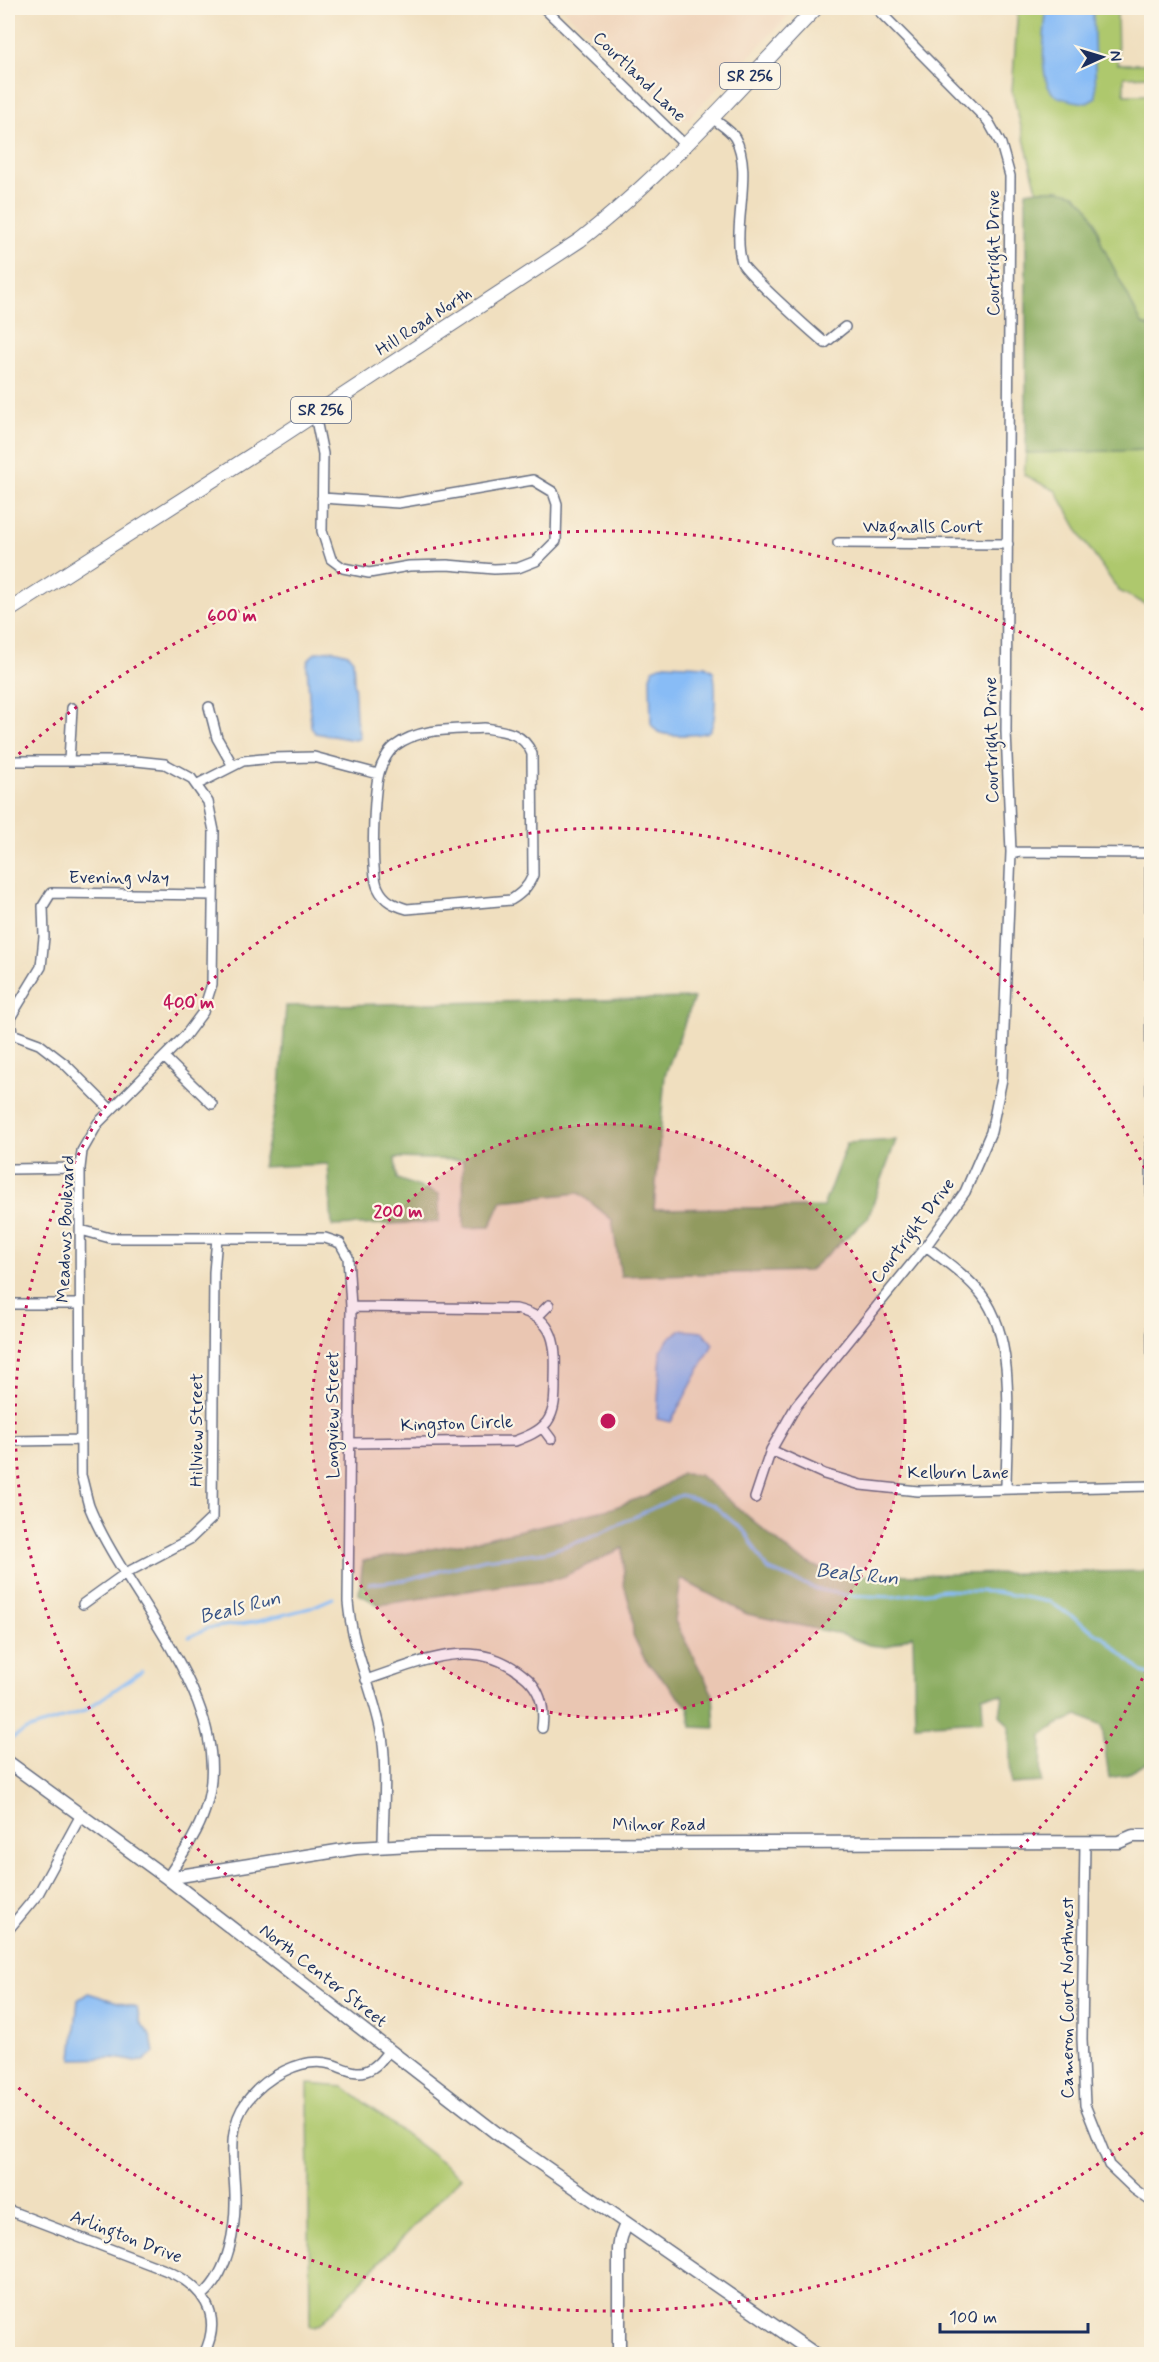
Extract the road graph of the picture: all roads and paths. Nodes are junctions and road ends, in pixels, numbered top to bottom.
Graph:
1 (544, 8) edge
2 (816, 8) edge
3 (876, 8) edge
4 (711, 117) junction
5 (685, 145) junction
6 (845, 327) dead end
7 (315, 415) junction
8 (322, 498) junction
9 (838, 543) dead end
10 (1008, 544) junction
11 (8, 611) edge
12 (209, 707) dead end
13 (72, 708) dead end
14 (8, 761) edge
15 (69, 761) junction
16 (233, 766) junction
17 (378, 774) junction
18 (196, 785) junction
19 (1011, 852) junction
20 (1151, 853) edge
21 (213, 895) junction
22 (1151, 987) edge
23 (164, 1057) junction
24 (212, 1104) dead end
25 (111, 1110) junction
26 (80, 1168) junction
27 (10, 1169) dead end
28 (81, 1230) junction
29 (217, 1238) junction
30 (926, 1246) junction
31 (11, 1304) dead end
32 (79, 1304) junction
33 (549, 1305) dead end
34 (351, 1307) junction
35 (537, 1317) junction
36 (1151, 1346) edge
37 (1152, 1363) edge
38 (542, 1427) junction
39 (551, 1439) dead end
40 (80, 1440) junction
41 (12, 1441) dead end
42 (350, 1443) junction
43 (771, 1450) junction
44 (1152, 1486) edge
45 (1006, 1489) junction
46 (756, 1498) dead end
47 (126, 1574) junction
48 (83, 1604) dead end
49 (366, 1680) junction
50 (542, 1728) dead end
51 (8, 1762) edge
52 (81, 1815) junction
53 (1152, 1836) edge
54 (1085, 1842) junction
55 (383, 1846) junction
56 (167, 1878) junction
57 (8, 1930) edge
58 (389, 2050) junction
59 (1152, 2202) edge
60 (8, 2210) edge
61 (622, 2221) junction
62 (203, 2295) junction
63 (204, 2355) edge
64 (619, 2355) edge
65 (815, 2355) edge

1 - 5 street, Courtland Lane
2 - 4 main road, Hill Road North / SR 256
3 - 10 street, Courtright Drive
4 - 5 main road, Hill Road North / SR 256
4 - 6 street
5 - 7 main road, Hill Road North / SR 256
7 - 8 street
7 - 11 main road, Hill Road North / SR 256
8 - 8 street
9 - 10 street, Wagnalls Court
10 - 19 street, Courtright Drive
12 - 16 street
13 - 15 street
14 - 15 street, Meadows Boulevard
15 - 18 street, Meadows Boulevard
16 - 17 street
16 - 18 street
17 - 17 street
18 - 21 street, Meadows Boulevard
19 - 20 street
19 - 30 street, Courtright Drive
20 - 22 street
21 - 23 street, Meadows Boulevard
21 - 25 street, Evening Way
22 - 36 street
23 - 24 street
23 - 25 street, Meadows Boulevard
25 - 26 street, Meadows Boulevard
26 - 27 street
26 - 28 street, Meadows Boulevard
28 - 29 street, Longview Street
28 - 32 street, Meadows Boulevard
29 - 34 street, Longview Street
29 - 47 street, Hillview Street
30 - 43 street, Courtright Drive
30 - 45 street
31 - 32 street
32 - 40 street, Meadows Boulevard
33 - 35 street
34 - 35 street
34 - 42 street, Longview Street
35 - 38 street
36 - 37 street
38 - 39 street
38 - 42 street, Kingston Circle
40 - 41 street
40 - 47 street, Meadows Boulevard
42 - 49 street, Longview Street
43 - 45 street, Kelburn Lane
43 - 46 street, Courtright Drive
44 - 45 street, Kelburn Lane
47 - 48 street, Hillview Street
47 - 56 street, Meadows Boulevard
49 - 50 street
49 - 55 street, Longview Street
51 - 52 main road, North Center Street
52 - 56 main road, North Center Street
52 - 57 street
53 - 54 main road, Milnor Road
54 - 55 main road, Milnor Road
54 - 59 street, Cameron Court Northwest
55 - 56 main road, Milnor Road
56 - 58 main road, North Center Street
58 - 61 main road, North Center Street
58 - 62 street
60 - 62 street, Arlington Drive
61 - 64 main road
61 - 65 main road, North Center Street
62 - 63 street

